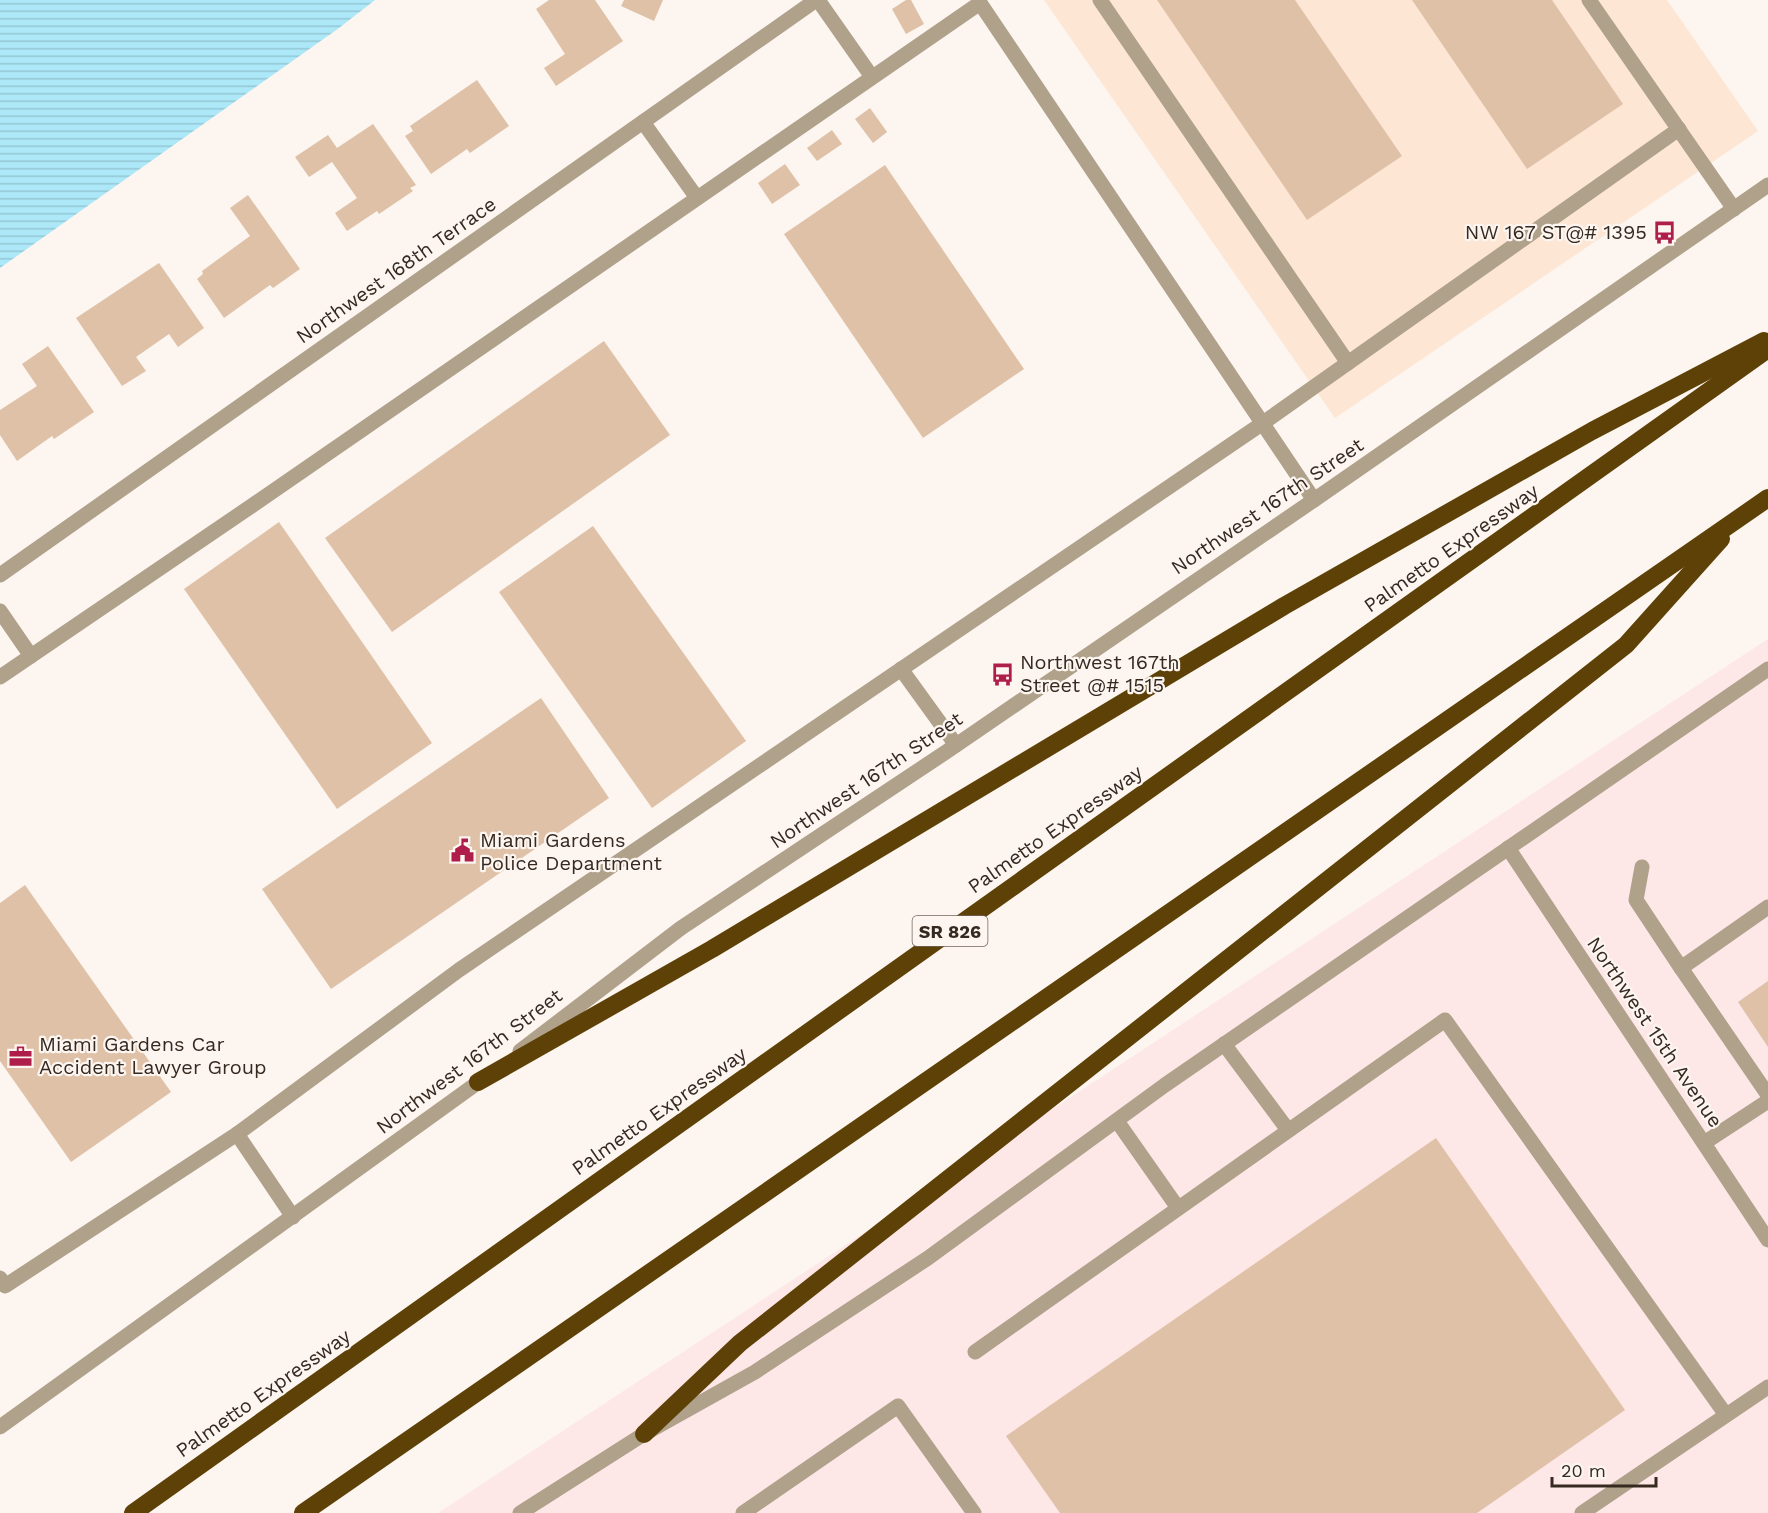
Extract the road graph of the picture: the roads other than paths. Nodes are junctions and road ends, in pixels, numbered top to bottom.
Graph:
1 (817, 0) edge
2 (1100, 0) edge
3 (1589, 0) edge
4 (872, 77) junction
5 (643, 122) junction
6 (1679, 129) junction
7 (1768, 185) edge
8 (697, 198) junction
9 (1734, 208) junction
10 (1768, 339) edge
11 (1768, 350) edge
12 (1347, 363) junction
13 (1263, 423) junction
14 (1768, 498) edge
15 (1314, 500) junction
16 (1743, 515) junction
17 (0, 575) edge
18 (0, 612) edge
19 (31, 656) junction
20 (901, 669) junction
21 (1768, 669) edge
22 (0, 677) edge
23 (956, 744) junction
24 (1508, 848) junction
25 (1642, 867) dead end
26 (1768, 907) edge
27 (1682, 968) junction
28 (1224, 1044) junction
29 (478, 1082) junction
30 (1768, 1095) edge
31 (1768, 1101) edge
32 (1117, 1121) junction
33 (1288, 1130) junction
34 (237, 1134) junction
35 (1704, 1143) junction
36 (1178, 1208) junction
37 (293, 1217) junction
38 (1768, 1240) edge
39 (0, 1278) edge
40 (975, 1352) dead end
41 (1768, 1386) edge
42 (1726, 1415) junction
43 (0, 1427) edge
44 (644, 1434) junction
45 (530, 1510) edge
46 (133, 1513) edge
47 (303, 1513) edge
48 (743, 1513) edge
49 (974, 1513) edge
50 (1582, 1513) edge

1 - 4 street
1 - 5 street, Northwest 168th Terrace
2 - 12 street
3 - 6 street
4 - 8 street
4 - 13 street
5 - 8 street
5 - 17 street, Northwest 168th Terrace
6 - 9 street
6 - 12 street
7 - 9 street, Northwest 167th Street
8 - 19 street
9 - 15 street, Northwest 167th Street
10 - 29 highway
11 - 46 highway, Palmetto Expressway / SR 826
12 - 13 street
13 - 15 street
13 - 20 street
14 - 16 highway
15 - 23 street, Northwest 167th Street
16 - 44 highway
16 - 47 highway
18 - 19 street
19 - 22 street
20 - 23 street
20 - 34 street
21 - 24 street
23 - 29 street, Northwest 167th Street
24 - 28 street
24 - 35 street, Northwest 15th Avenue
25 - 27 street
26 - 27 street
27 - 30 street
28 - 32 street
28 - 33 street
29 - 37 street, Northwest 167th Street
31 - 35 street
32 - 36 street
32 - 44 street
33 - 36 street
33 - 42 street
34 - 37 street
34 - 39 street
35 - 38 street, Northwest 15th Avenue
36 - 40 street
37 - 43 street, Northwest 167th Street
41 - 42 street
42 - 50 street
44 - 45 street
48 - 49 street

